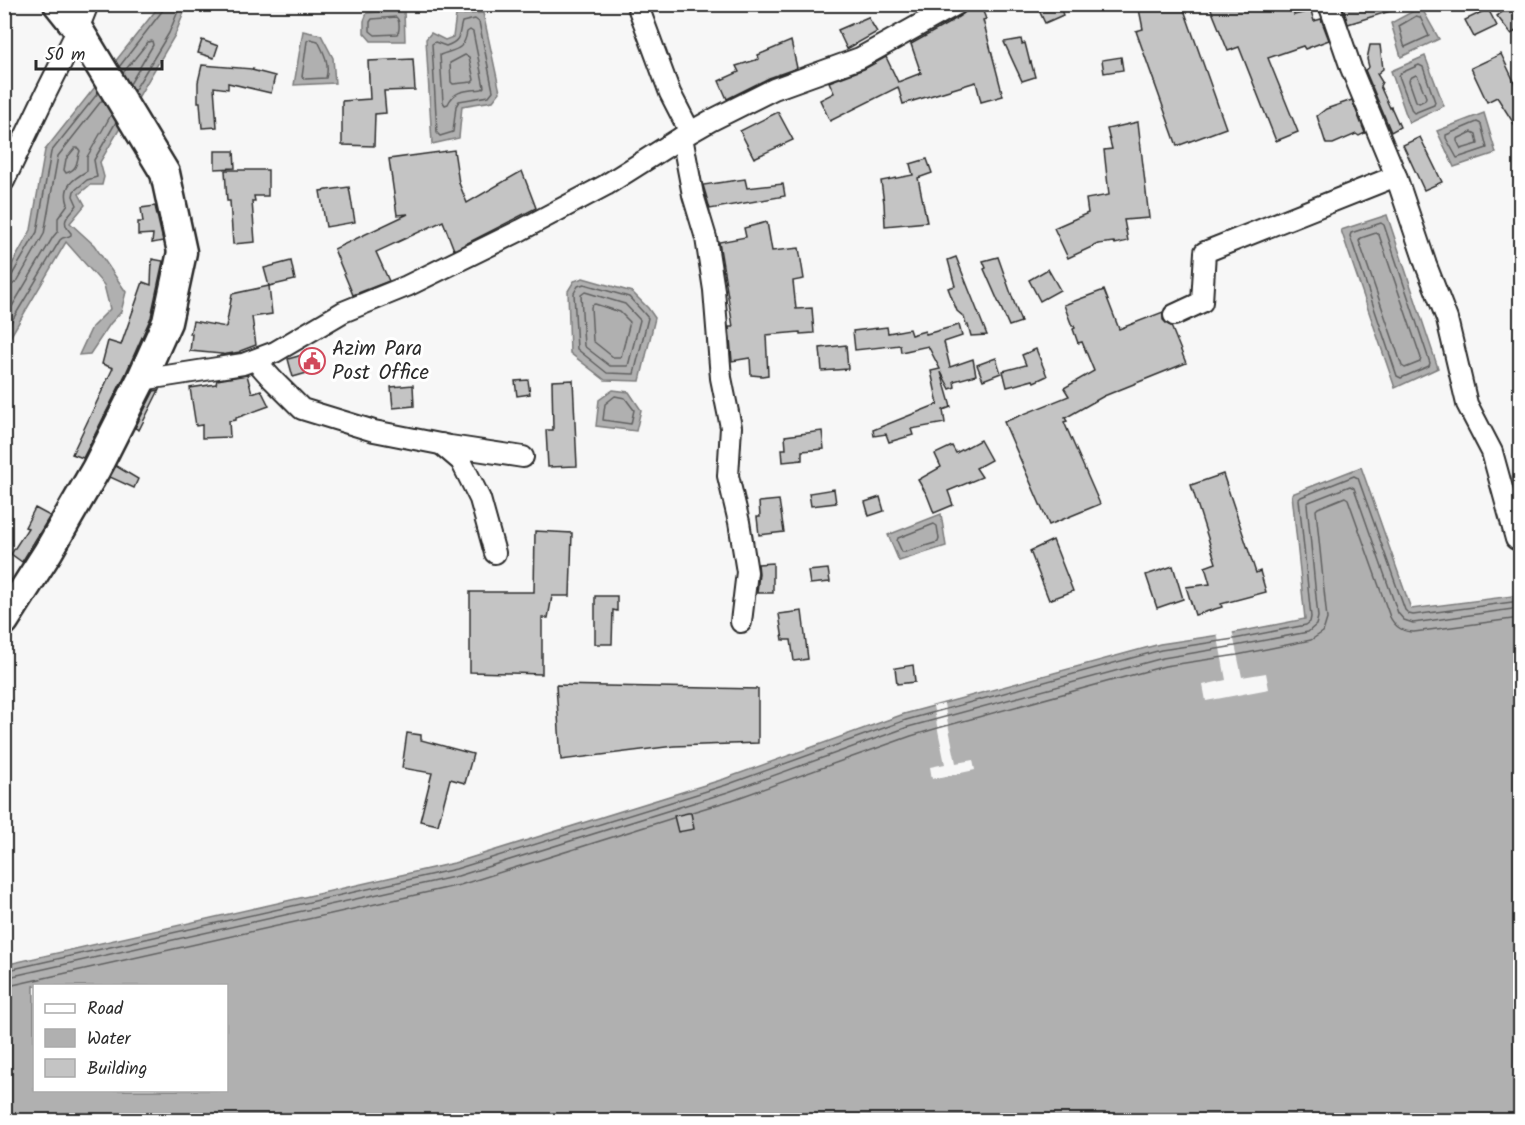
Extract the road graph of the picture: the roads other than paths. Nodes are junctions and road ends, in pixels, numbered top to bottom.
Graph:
1 (58, 4) edge
2 (637, 4) edge
3 (957, 4) edge
4 (1329, 4) edge
5 (83, 17) edge
6 (686, 134) junction
7 (1396, 176) junction
8 (4, 181) edge
9 (1174, 315) dead end
10 (255, 360) junction
11 (141, 380) junction
12 (441, 444) junction
13 (523, 457) dead end
14 (1516, 539) dead end
15 (495, 553) dead end
16 (4, 621) edge
17 (741, 622) dead end

1 - 5 main road
2 - 6 street
3 - 6 street
4 - 7 street
5 - 8 street
5 - 11 main road
6 - 10 street
6 - 17 street
7 - 9 street
7 - 14 street
10 - 11 street
10 - 12 street
11 - 16 main road
12 - 13 street
12 - 15 street

